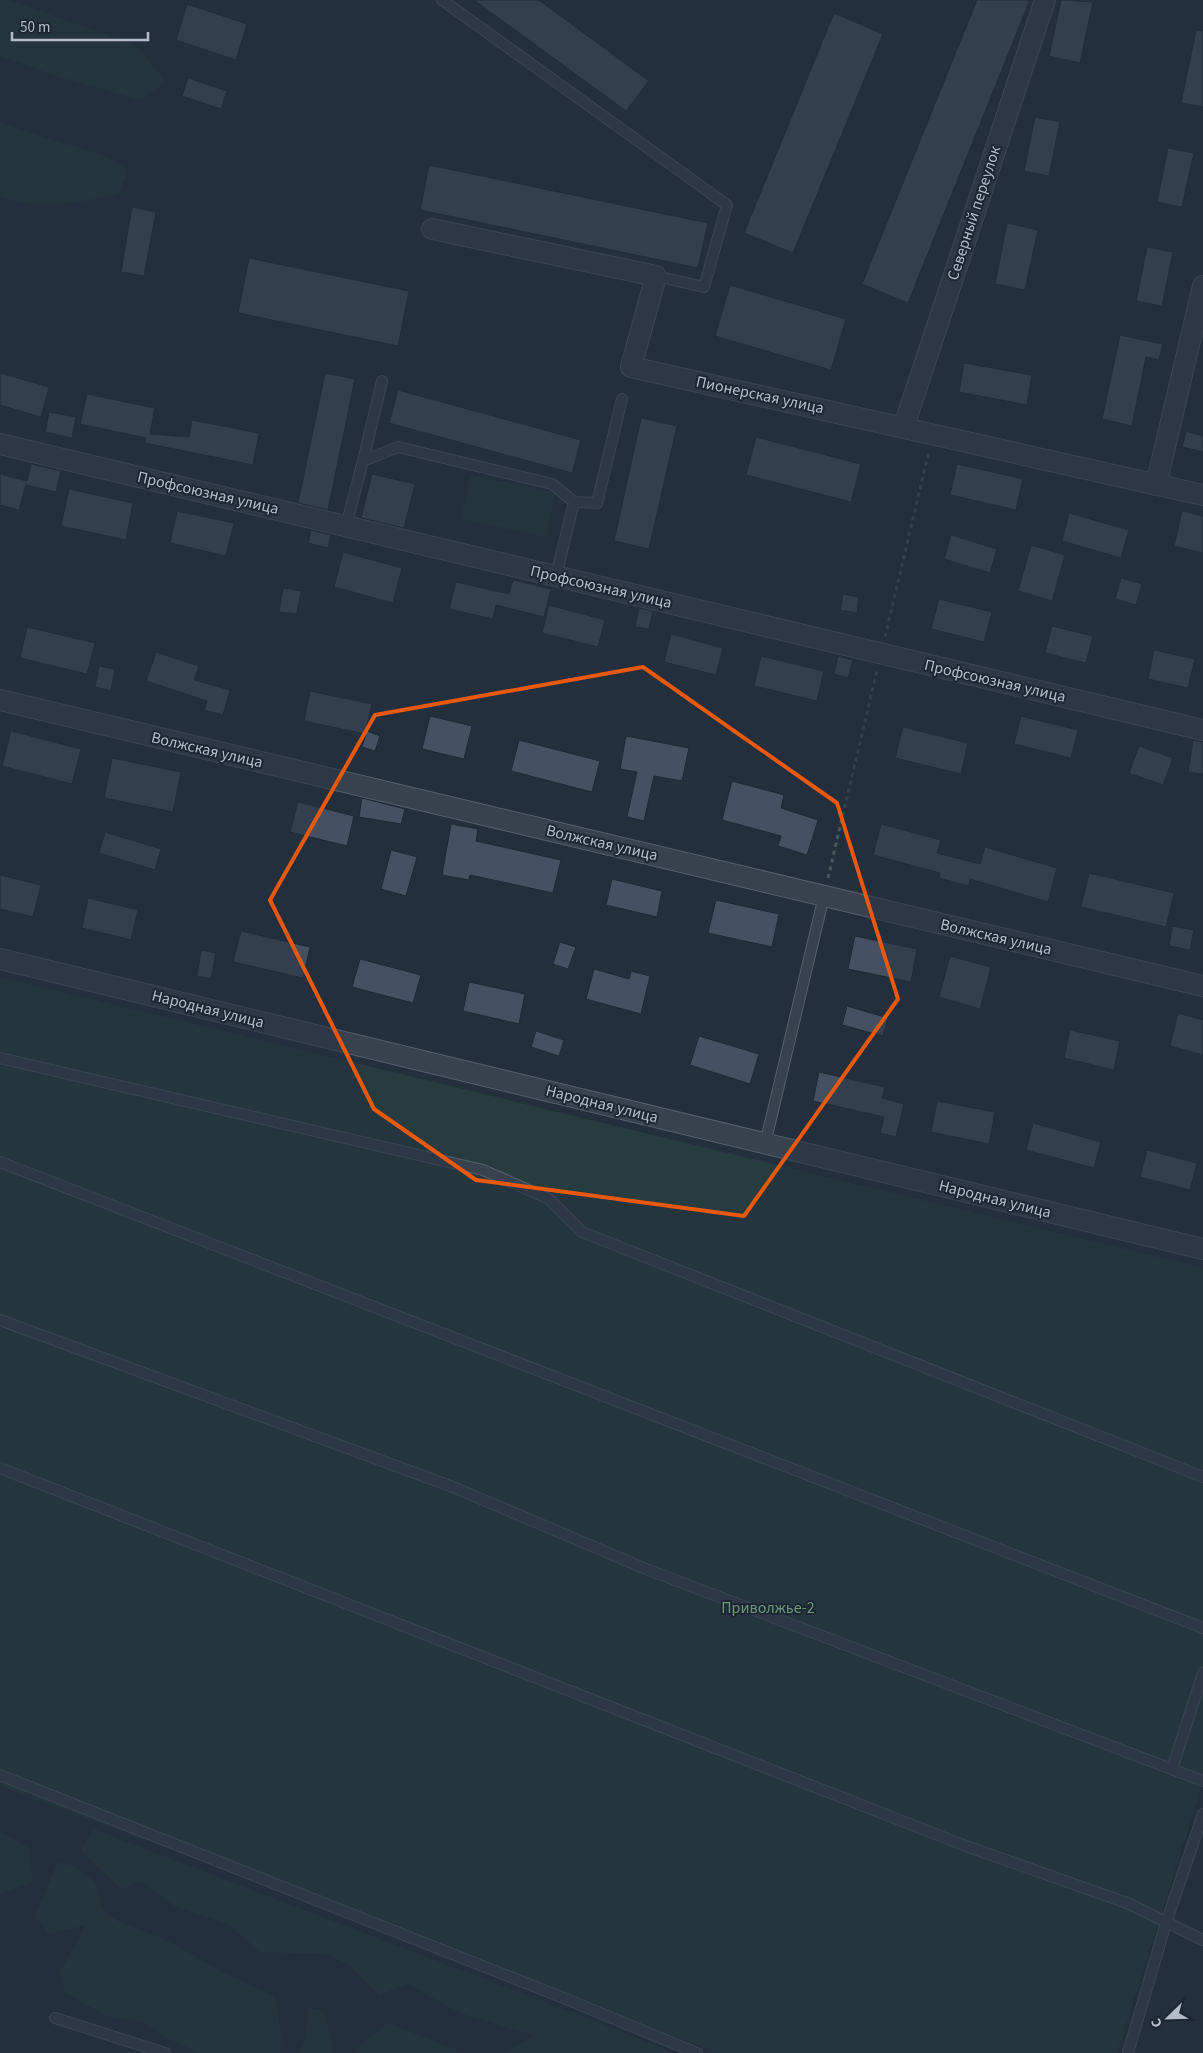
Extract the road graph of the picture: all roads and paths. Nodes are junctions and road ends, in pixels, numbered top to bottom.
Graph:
1 (442, 0) edge
2 (1045, 0) edge
3 (432, 229) dead end
4 (656, 276) junction
5 (1203, 286) edge
6 (382, 382) dead end
7 (622, 399) dead end
8 (904, 426) junction
9 (0, 444) edge
10 (363, 462) junction
11 (1156, 485) junction
12 (1203, 495) edge
13 (574, 502) junction
14 (346, 526) junction
15 (556, 576) junction
16 (0, 700) edge
17 (1203, 730) edge
18 (824, 896) junction
19 (0, 959) edge
20 (1203, 986) edge
21 (0, 1058) edge
22 (765, 1144) junction
23 (0, 1162) edge
24 (1203, 1249) edge
25 (0, 1320) edge
26 (0, 1468) edge
27 (1203, 1477) edge
28 (1203, 1628) edge
29 (1203, 1673) edge
30 (1172, 1769) junction
31 (0, 1775) edge
32 (1203, 1780) edge
33 (1203, 1814) edge
34 (1166, 1923) junction
35 (1203, 1940) edge
36 (55, 2018) dead end
37 (165, 2053) edge
38 (697, 2053) edge
39 (1128, 2053) edge

1 - 4 lane
2 - 8 street, Северный переулок
3 - 4 street
4 - 8 street, Пионерская улица
5 - 11 street
6 - 10 lane
7 - 13 lane
8 - 11 street, Пионерская улица
9 - 14 street, Профсоюзная улица
10 - 13 lane
10 - 14 lane
11 - 12 street, Пионерская улица
13 - 15 lane
14 - 15 street, Профсоюзная улица
15 - 17 street, Профсоюзная улица
16 - 18 street, Волжская улица
18 - 20 street, Волжская улица
18 - 22 lane
19 - 22 street, Народная улица
21 - 27 lane
22 - 24 street, Народная улица
23 - 28 lane
25 - 30 lane
26 - 34 lane
29 - 30 lane
30 - 32 lane
31 - 38 lane
33 - 34 lane
34 - 35 lane
34 - 39 lane
36 - 37 lane

